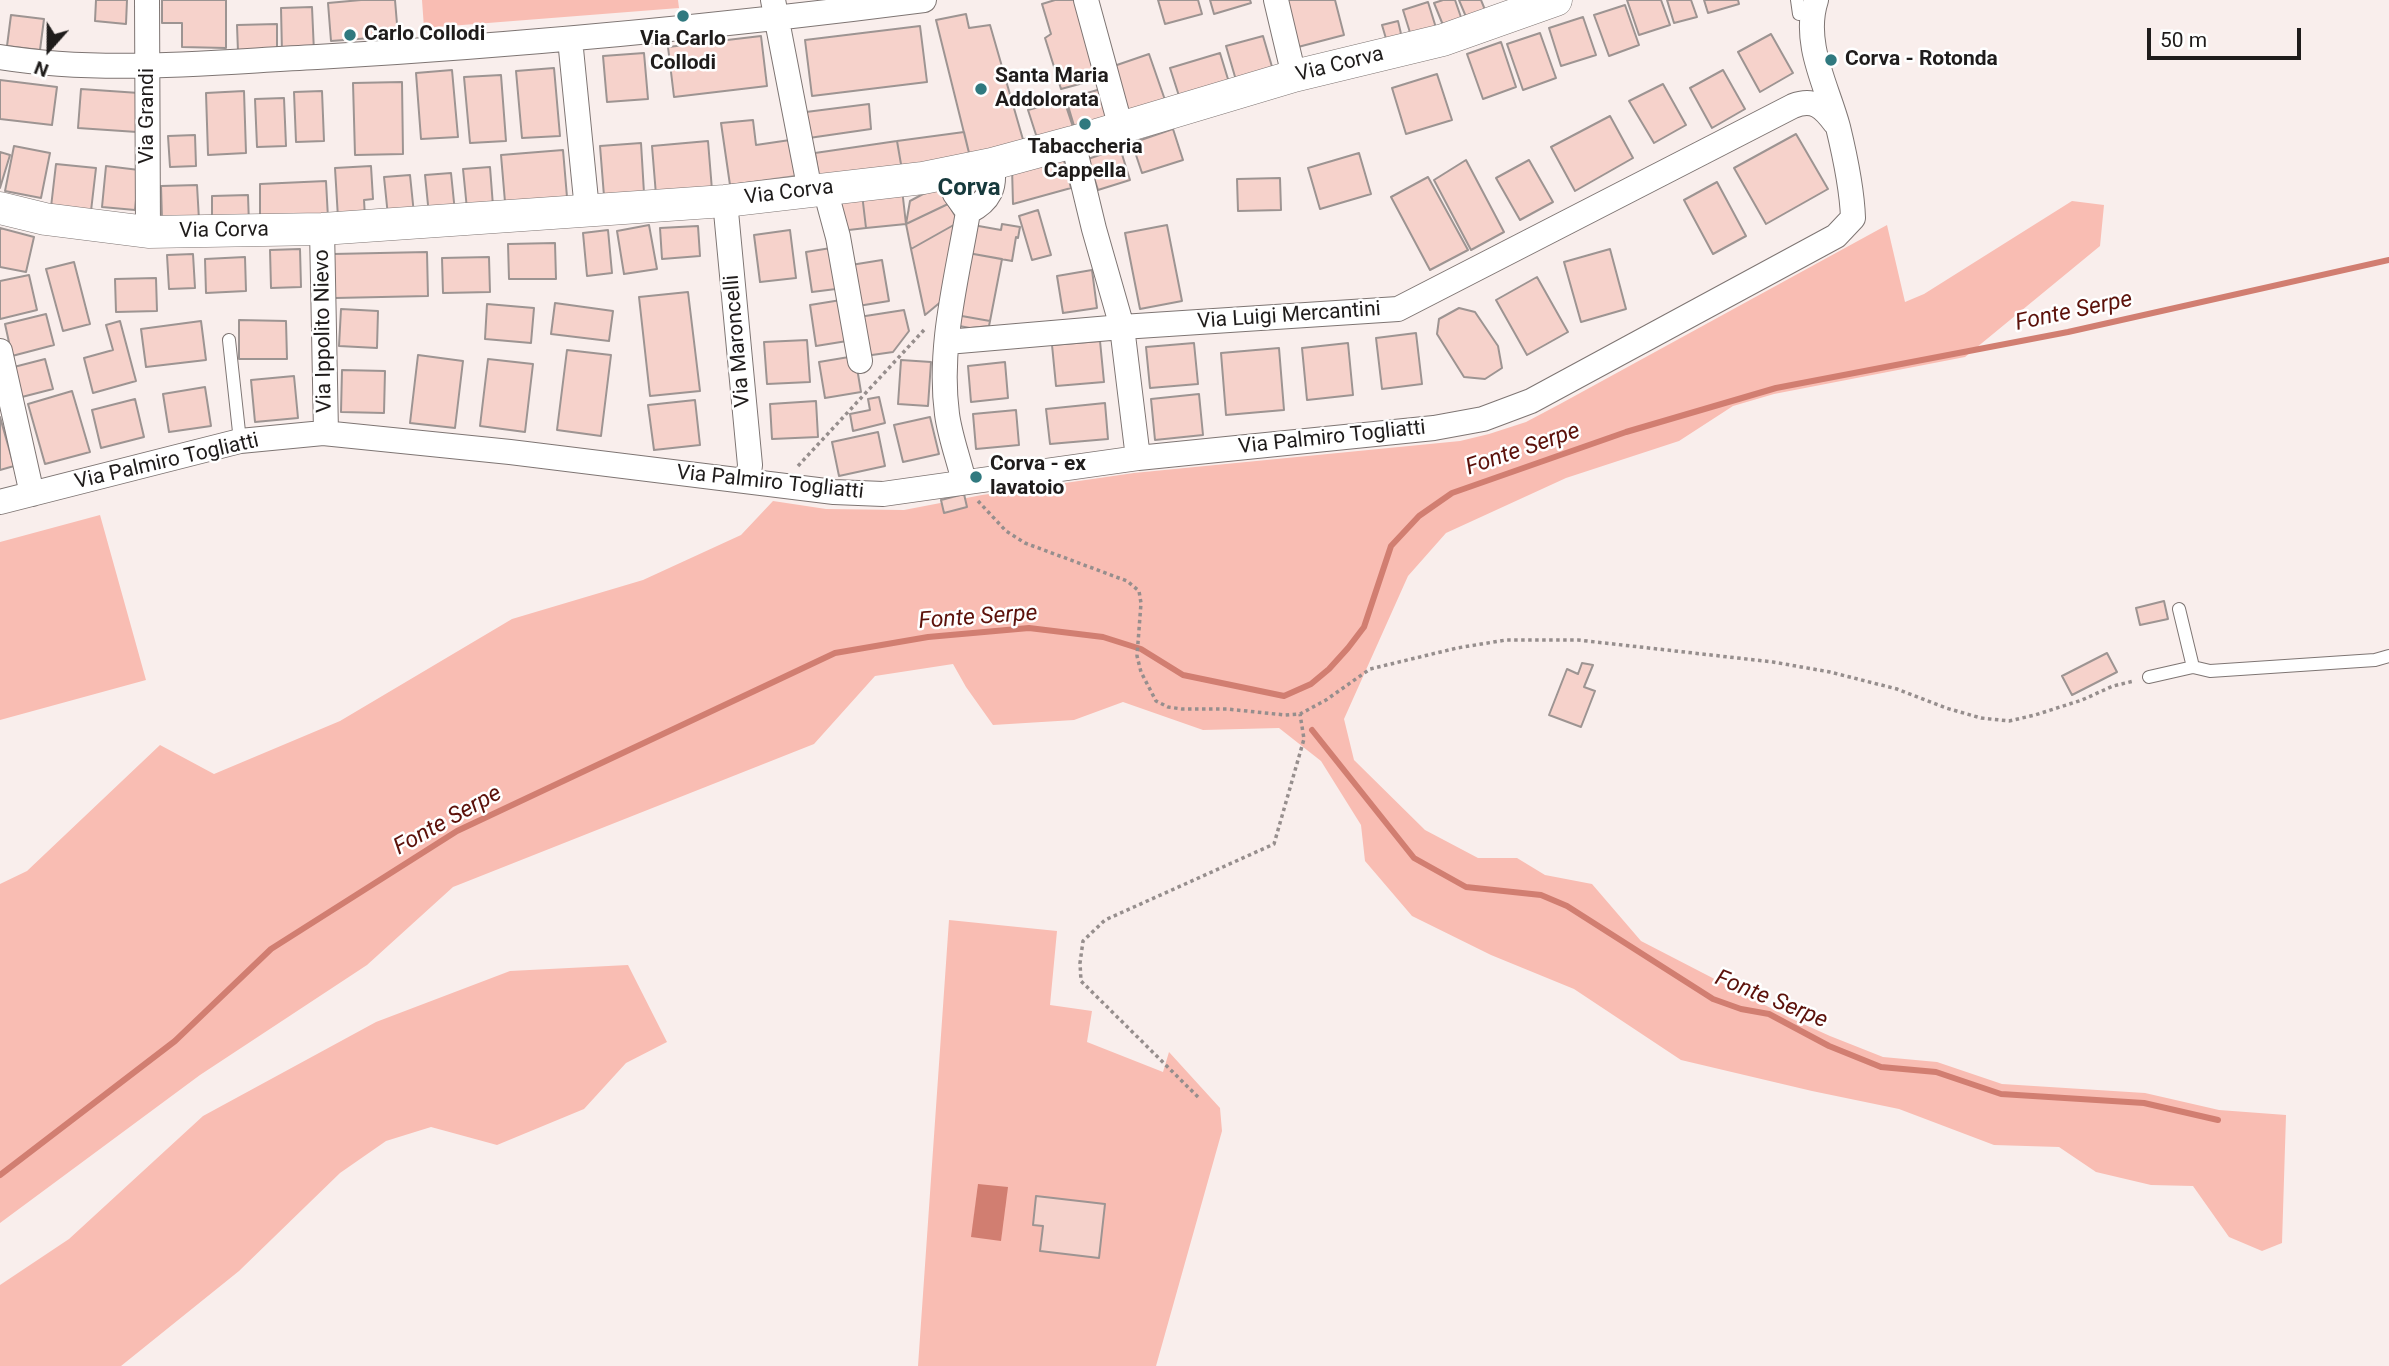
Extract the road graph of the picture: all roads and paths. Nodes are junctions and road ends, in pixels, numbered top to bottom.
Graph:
1 (147, 0) edge
2 (924, 0) edge
3 (1086, 0) edge
4 (1276, 0) edge
5 (1556, 0) edge
6 (1804, 3) edge
7 (1519, 6) edge
8 (775, 10) edge
9 (570, 39) junction
10 (0, 57) edge
11 (147, 66) junction
12 (1294, 76) junction
13 (1793, 106) junction
14 (1838, 126) junction
15 (1121, 128) junction
16 (1073, 142) junction
17 (992, 163) junction
18 (948, 174) junction
19 (817, 190) junction
20 (724, 201) junction
21 (0, 208) edge
22 (587, 211) junction
23 (968, 212) junction
24 (322, 229) junction
25 (148, 232) junction
26 (950, 309) junction
27 (1122, 327) junction
28 (229, 340) dead end
29 (947, 342) junction
30 (0, 351) edge
31 (860, 361) dead end
32 (326, 433) junction
33 (240, 441) junction
34 (1138, 458) junction
35 (748, 481) junction
36 (964, 482) junction
37 (792, 487) junction
38 (32, 494) junction
39 (0, 502) edge
40 (2179, 608) dead end
41 (2389, 656) edge
42 (2193, 667) junction
43 (2149, 677) joint
44 (1300, 714) junction
45 (1198, 1097) dead end

1 - 11 street, Via Grandi
2 - 8 street
3 - 15 street
4 - 12 street
5 - 7 street, Via Corva
6 - 13 street
6 - 14 street
7 - 12 street, Via Corva
8 - 9 street
8 - 19 street
9 - 11 street
9 - 22 street
10 - 11 street
11 - 25 street, Via Grandi
12 - 15 street, Via Corva
13 - 14 street
13 - 27 street, Via Luigi Mercantini
14 - 34 street, Via Palmiro Togliatti
15 - 16 street, Via Corva
16 - 17 street, Via Corva
16 - 27 street
17 - 18 street, Via Corva
17 - 23 street
18 - 19 street, Via Corva
18 - 23 street
19 - 20 street, Via Corva
19 - 31 street
20 - 22 street, Via Corva
20 - 35 street, Via Maroncelli
21 - 25 street, Via Corva
22 - 24 street, Via Corva
23 - 26 street
24 - 25 street, Via Corva
24 - 32 street, Via Ippolito Nievo
26 - 29 street
26 - 37 path
27 - 29 street, Via Luigi Mercantini
27 - 34 street
28 - 33 lane
29 - 36 street
30 - 38 street
32 - 33 street, Via Palmiro Togliatti
32 - 35 street, Via Palmiro Togliatti
33 - 38 street, Via Palmiro Togliatti
34 - 36 street, Via Palmiro Togliatti
35 - 37 street, Via Palmiro Togliatti
36 - 37 street, Via Palmiro Togliatti
36 - 44 path
38 - 39 street, Via Palmiro Togliatti
40 - 42 lane
41 - 42 lane
42 - 43 lane
43 - 44 path
44 - 45 path

